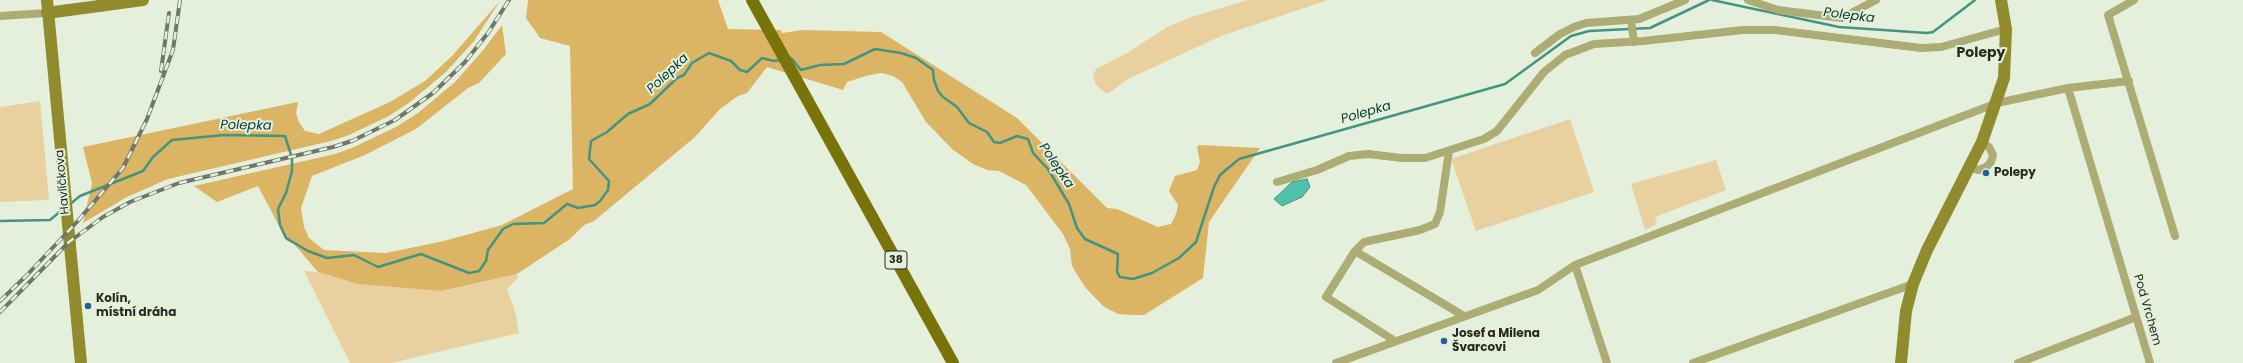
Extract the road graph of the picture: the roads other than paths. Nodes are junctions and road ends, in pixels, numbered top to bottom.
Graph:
1 (47, 0) edge
2 (143, 0) edge
3 (752, 0) edge
4 (1686, 0) edge
5 (1748, 0) edge
6 (1876, 0) edge
7 (2001, 0) edge
8 (2134, 0) edge
9 (47, 13) junction
10 (0, 16) edge
11 (1632, 23) junction
12 (2006, 28) junction
13 (1634, 39) junction
14 (1535, 53) dead end
15 (2129, 81) junction
16 (2068, 88) junction
17 (1997, 103) junction
18 (1982, 142) junction
19 (1449, 150) junction
20 (1969, 168) junction
21 (1278, 182) dead end
22 (2175, 236) dead end
23 (1355, 251) junction
24 (1575, 265) junction
25 (1913, 284) junction
26 (1464, 316) junction
27 (2136, 316) junction
28 (1395, 342) junction
29 (2038, 360) edge
30 (81, 363) edge
31 (953, 363) edge
32 (1336, 363) edge
33 (1607, 363) edge
34 (1693, 363) edge
35 (1901, 363) edge
36 (2018, 363) edge
37 (2150, 363) edge

1 - 9 street, Havlíčkova
2 - 9 street
3 - 31 main road, 38
4 - 11 street
5 - 6 street
7 - 12 street
8 - 15 street
9 - 10 street
9 - 30 street, Havlíčkova
11 - 13 street
11 - 14 street
12 - 13 street
12 - 17 street
13 - 19 street
15 - 16 street
15 - 22 street
16 - 17 street
16 - 27 street, Pod Vrchem
17 - 18 street
17 - 24 street
18 - 20 street
18 - 20 street
19 - 21 street
19 - 23 street
20 - 25 street
23 - 26 street
23 - 28 street
24 - 26 street
24 - 33 street
25 - 34 street
25 - 35 street
26 - 28 street
27 - 29 street
27 - 37 street, Pod Vrchem
28 - 32 street
29 - 36 street

